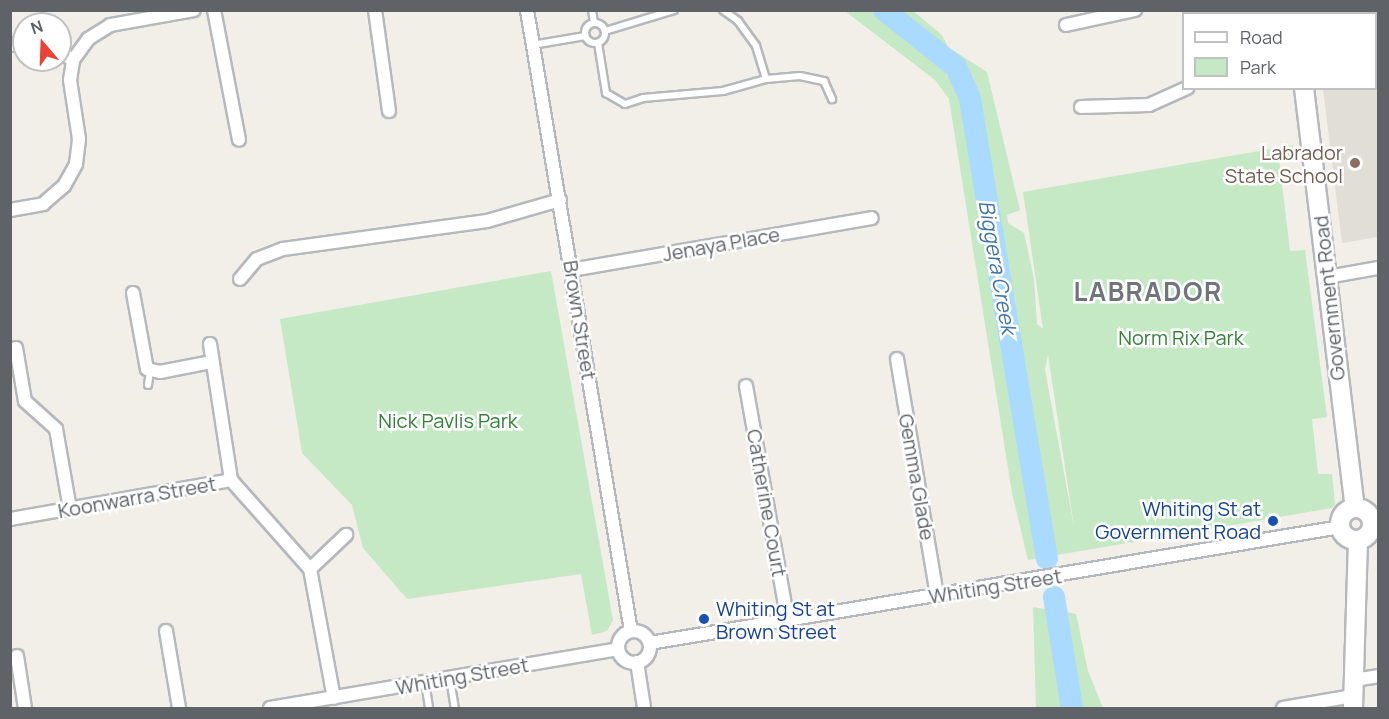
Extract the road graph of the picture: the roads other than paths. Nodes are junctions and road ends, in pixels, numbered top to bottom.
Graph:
1 (194, 10) edge
2 (214, 10) edge
3 (375, 10) edge
4 (527, 10) edge
5 (592, 10) edge
6 (674, 10) edge
7 (723, 10) edge
8 (1135, 10) edge
9 (594, 23) junction
10 (1066, 25) dead end
11 (605, 31) junction
12 (585, 36) junction
13 (598, 43) junction
14 (532, 45) junction
15 (73, 60) joint
16 (766, 79) junction
17 (1183, 90) edge
18 (1304, 90) edge
19 (832, 99) dead end
20 (1081, 107) dead end
21 (389, 111) dead end
22 (239, 140) dead end
23 (560, 200) junction
24 (10, 210) edge
25 (872, 218) dead end
26 (1378, 268) edge
27 (571, 270) junction
28 (1327, 277) junction
29 (240, 279) dead end
30 (134, 293) dead end
31 (210, 344) dead end
32 (16, 348) dead end
33 (897, 359) dead end
34 (212, 362) junction
35 (150, 371) junction
36 (148, 385) dead end
37 (746, 386) dead end
38 (231, 480) junction
39 (1355, 508) junction
40 (70, 509) junction
41 (10, 519) edge
42 (1375, 521) edge
43 (1340, 526) junction
44 (346, 535) dead end
45 (1358, 540) junction
46 (310, 569) junction
47 (937, 595) junction
48 (788, 621) junction
49 (165, 631) dead end
50 (631, 631) junction
51 (650, 643) junction
52 (618, 649) junction
53 (18, 656) dead end
54 (637, 662) junction
55 (1378, 676) edge
56 (450, 678) junction
57 (425, 682) junction
58 (1353, 695) edge
59 (330, 702) edge
60 (25, 708) edge
61 (179, 708) edge
62 (270, 708) edge
63 (429, 708) edge
64 (455, 708) edge
65 (644, 708) edge
66 (1283, 708) edge

1 - 15 street
2 - 22 street
3 - 21 street
4 - 14 street, Brown Street
5 - 9 lane
6 - 11 lane
7 - 16 lane
8 - 10 street
9 - 11 lane
9 - 12 lane
11 - 13 lane
12 - 13 lane
12 - 14 lane
13 - 16 lane
14 - 23 street, Brown Street
15 - 24 street
16 - 19 lane
17 - 20 street
18 - 28 main road, Government Road
23 - 27 street, Brown Street
23 - 29 street
25 - 27 street, Jenaya Place
26 - 28 street
27 - 50 street, Brown Street
28 - 39 main road, Government Road
30 - 35 street
31 - 34 street
32 - 40 street
33 - 47 street, Gemma Glade
34 - 35 street
34 - 38 street
35 - 36 lane
37 - 48 street, Catherine Court
38 - 40 street, Koonwarra Street
38 - 46 street, Koonwarra Street
39 - 42 main road
39 - 43 main road
40 - 41 street, Koonwarra Street
42 - 45 main road
43 - 45 main road
43 - 47 street, Whiting Street
44 - 46 street
45 - 58 main road
46 - 59 street
47 - 48 street, Whiting Street
48 - 51 street, Whiting Street
49 - 61 street
50 - 51 street
50 - 52 street
51 - 54 street
52 - 54 street
52 - 56 street, Whiting Street
53 - 60 street
54 - 65 street
55 - 58 street
56 - 57 street, Whiting Street
56 - 64 lane
57 - 59 street, Whiting Street
57 - 63 lane
58 - 66 street
59 - 62 street, Whiting Street

